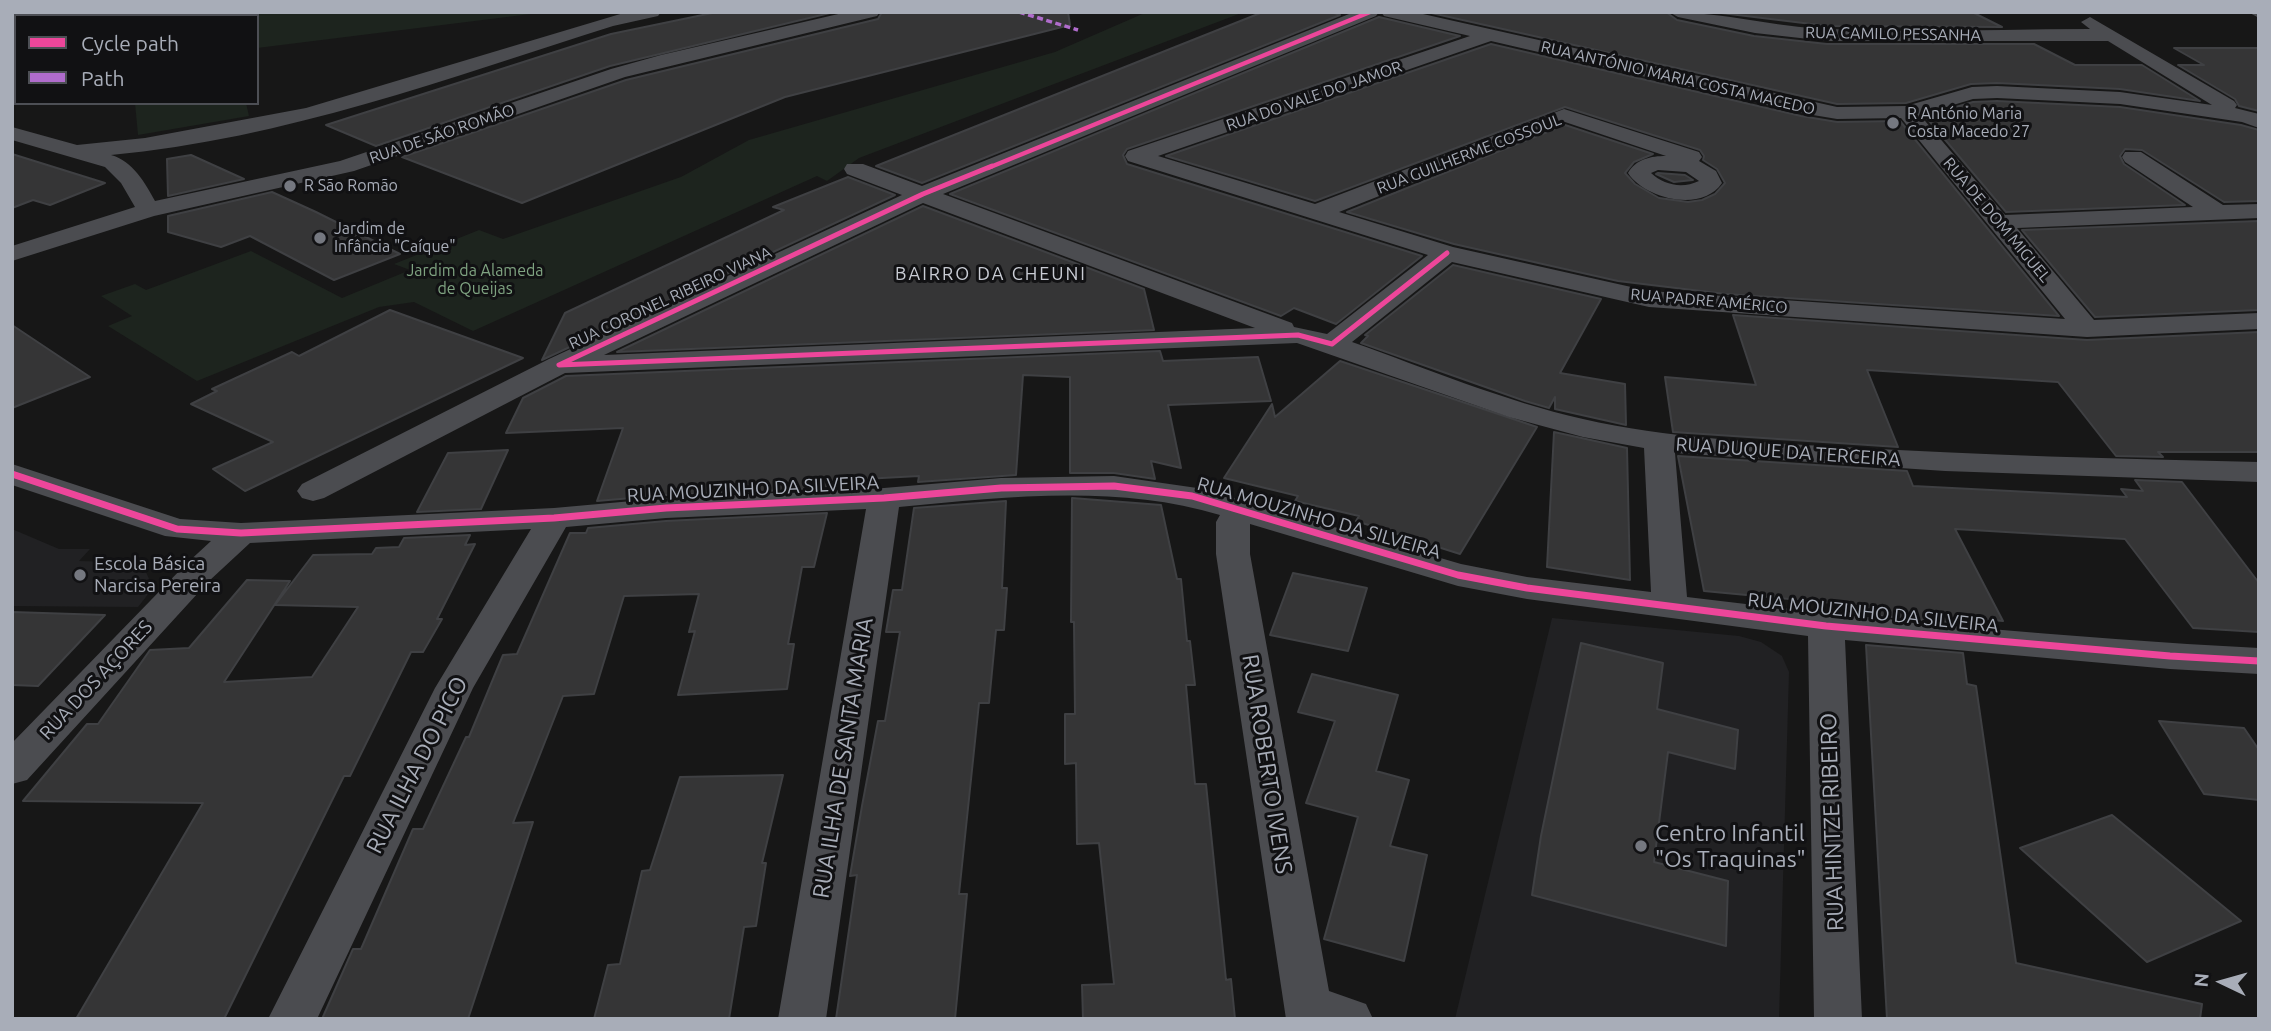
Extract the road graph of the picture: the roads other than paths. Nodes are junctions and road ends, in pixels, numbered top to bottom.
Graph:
1 (652, 12) edge
2 (871, 12) edge
3 (1370, 12) edge
4 (1390, 12) edge
5 (1678, 12) edge
6 (2074, 12) edge
7 (1870, 20) dead end
8 (1491, 35) junction
9 (2110, 35) junction
10 (1891, 36) junction
11 (1907, 112) junction
12 (2253, 119) edge
13 (12, 133) edge
14 (78, 151) junction
15 (1136, 156) joint
16 (2133, 158) dead end
17 (1686, 165) dead end
18 (855, 169) dead end
19 (923, 194) junction
20 (148, 210) junction
21 (1319, 211) junction
22 (2259, 211) edge
23 (2219, 213) junction
24 (1999, 222) junction
25 (12, 228) edge
26 (48, 242) junction
27 (1447, 253) junction
28 (12, 254) edge
29 (2259, 321) edge
30 (2087, 329) junction
31 (1298, 335) junction
32 (1332, 344) junction
33 (559, 365) junction
34 (1658, 442) junction
35 (2259, 471) edge
36 (12, 474) edge
37 (313, 491) dead end
38 (884, 498) junction
39 (1240, 510) junction
40 (554, 518) junction
41 (241, 533) junction
42 (1670, 607) junction
43 (1826, 626) junction
44 (2259, 661) edge
45 (12, 769) edge
46 (1322, 1015) edge
47 (292, 1019) edge
48 (802, 1019) edge
49 (1838, 1019) edge

1 - 14 street
2 - 20 street, RUA DE SÃO ROMÃO
3 - 19 street, RUA CORONEL RIBEIRO VIANA
4 - 8 street, RUA ANTÓNIO MARIA COSTA MACEDO
5 - 10 street, RUA CAMILO PESSANHA
6 - 9 street
7 - 10 street
8 - 11 street, RUA ANTÓNIO MARIA COSTA MACEDO
8 - 15 street, RUA DO VALE DO JAMOR
9 - 10 street, RUA CAMILO PESSANHA
9 - 12 street
11 - 12 street, RUA ANTÓNIO MARIA COSTA MACEDO
11 - 24 street, RUA DE DOM MIGUEL
13 - 14 street
14 - 20 street
15 - 21 street, RUA PADRE AMÉRICO
16 - 23 street
17 - 21 street, RUA GUILHERME COSSOUL
18 - 19 street
19 - 31 street
19 - 33 street, RUA CORONEL RIBEIRO VIANA
20 - 26 street, RUA DE SÃO ROMÃO
21 - 27 street, RUA PADRE AMÉRICO
22 - 23 street
23 - 24 street
24 - 30 street, RUA DE DOM MIGUEL
25 - 26 street
26 - 28 street, RUA DE SÃO ROMÃO
27 - 30 street, RUA PADRE AMÉRICO
27 - 32 street
29 - 30 street, RUA PADRE AMÉRICO
31 - 32 street, RUA CORONEL RIBEIRO VIANA
31 - 33 street, RUA CORONEL RIBEIRO VIANA
32 - 34 street, RUA DUQUE DA TERCEIRA
33 - 37 street
34 - 35 street, RUA DUQUE DA TERCEIRA
34 - 42 street
36 - 41 street
38 - 39 street, RUA MOUZINHO DA SILVEIRA
38 - 40 street, RUA MOUZINHO DA SILVEIRA
38 - 48 street, RUA ILHA DE SANTA MARIA
39 - 42 street, RUA MOUZINHO DA SILVEIRA
39 - 46 street, RUA ROBERTO IVENS
40 - 41 street, RUA MOUZINHO DA SILVEIRA
40 - 47 street, RUA ILHA DO PICO
41 - 45 street, RUA DOS AÇORES
42 - 43 street, RUA MOUZINHO DA SILVEIRA
43 - 44 street, RUA MOUZINHO DA SILVEIRA
43 - 49 street, RUA HINTZE RIBEIRO

